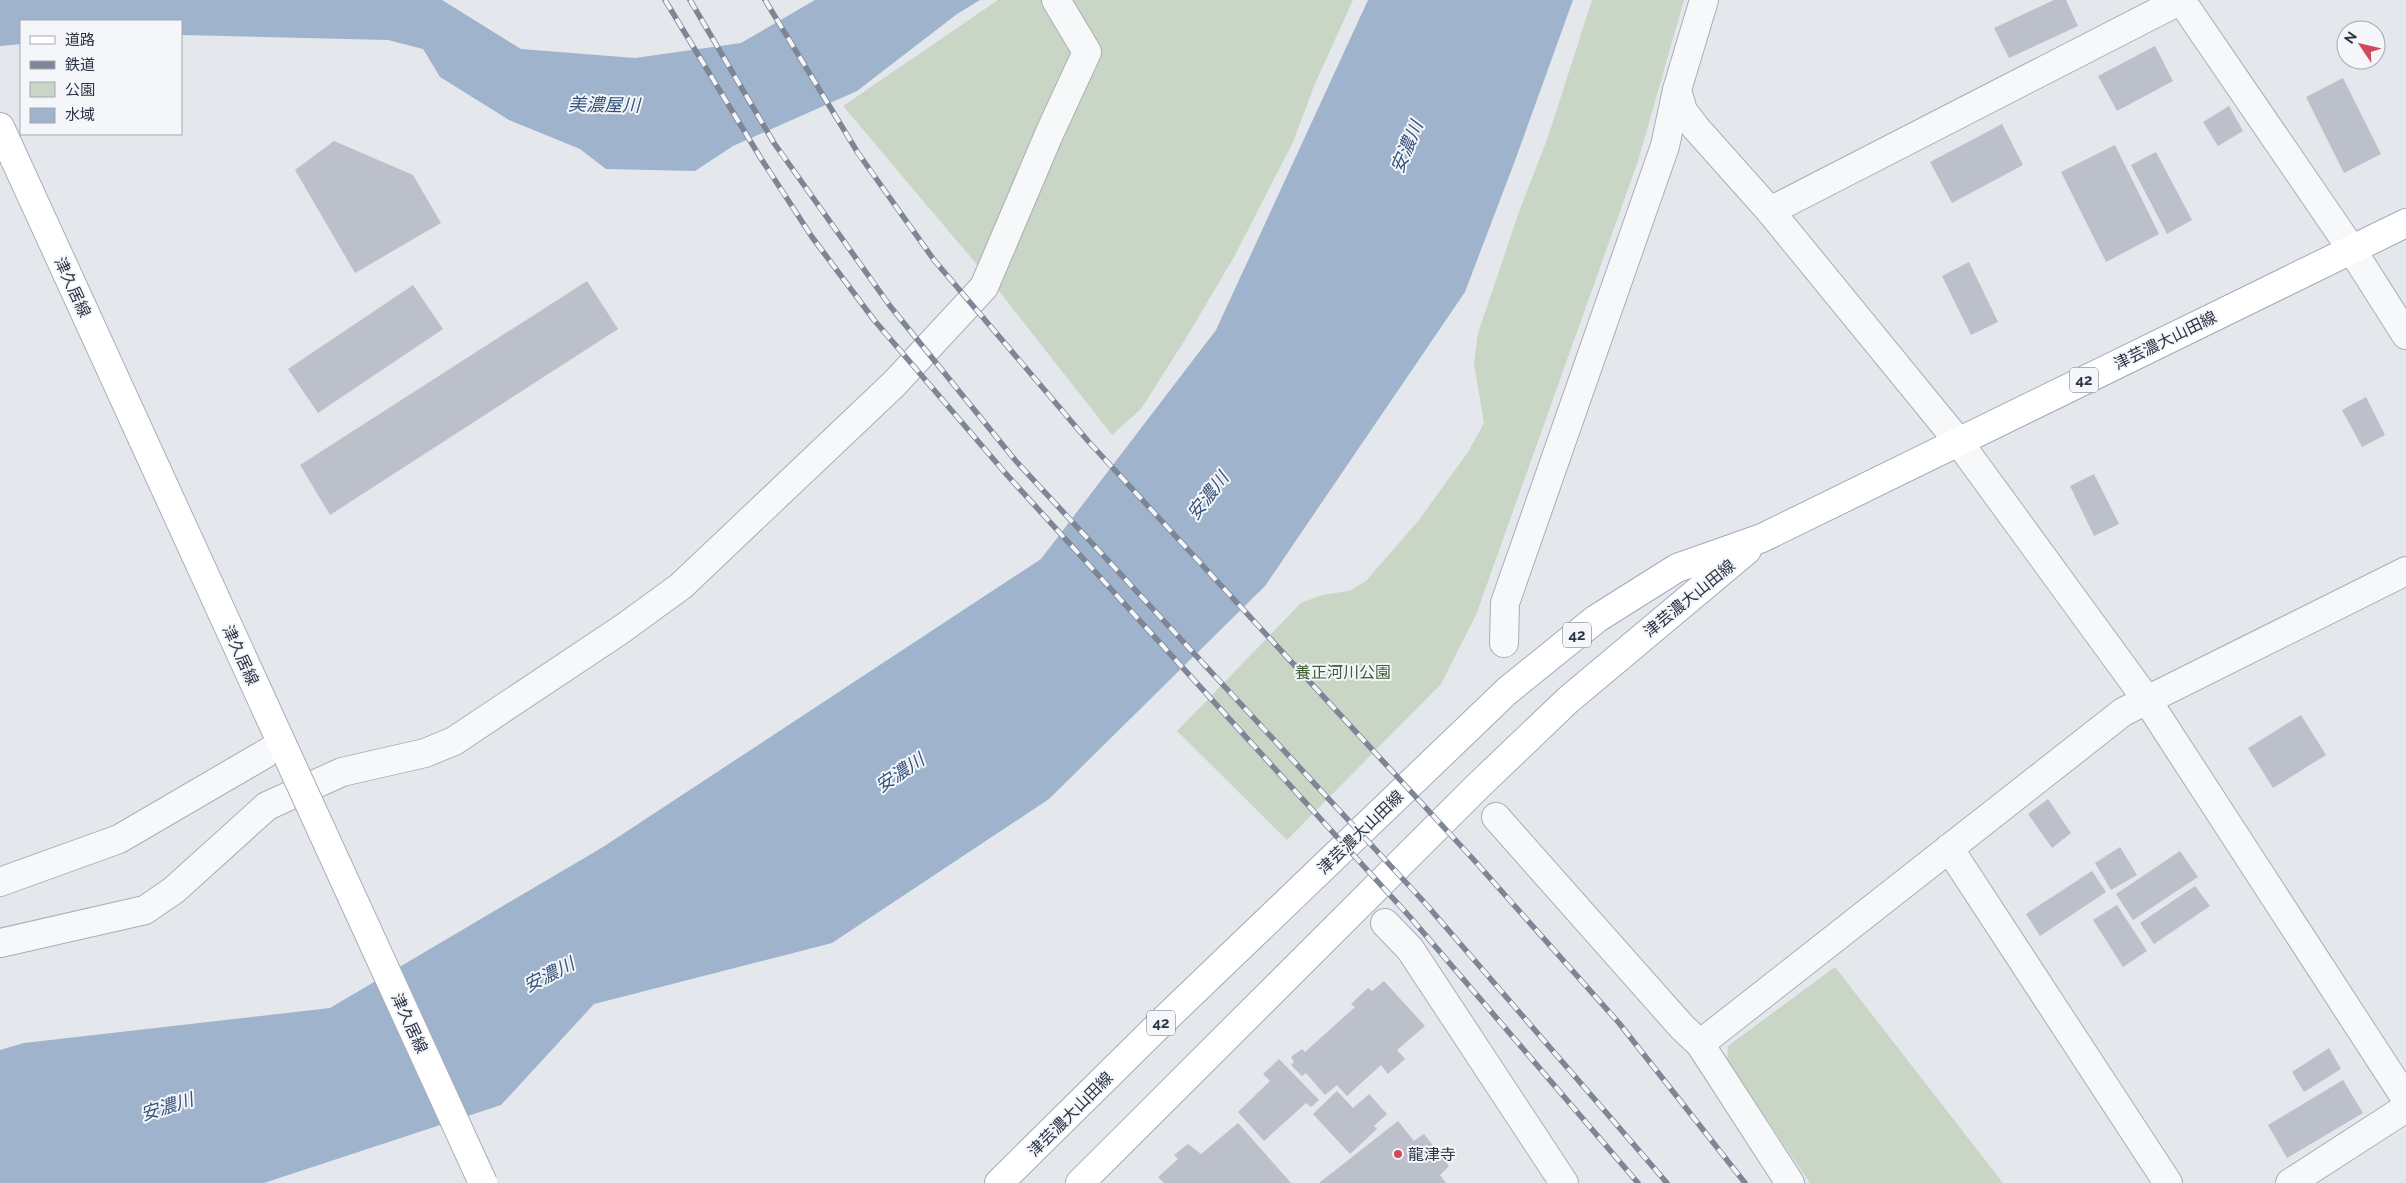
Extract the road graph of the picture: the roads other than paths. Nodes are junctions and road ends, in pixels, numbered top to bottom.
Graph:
1 (1056, 0) edge
2 (1704, 0) edge
3 (2181, 0) edge
4 (1676, 90) junction
5 (0, 127) edge
6 (1770, 211) junction
7 (2406, 223) edge
8 (2352, 250) junction
9 (2406, 335) edge
10 (1958, 441) junction
11 (1762, 538) junction
12 (2406, 571) edge
13 (1504, 642) dead end
14 (2147, 700) junction
15 (285, 751) junction
16 (1496, 817) dead end
17 (1949, 848) junction
18 (0, 882) edge
19 (1385, 923) dead end
20 (0, 943) edge
21 (1700, 1044) junction
22 (2406, 1098) edge
23 (2406, 1108) edge
24 (483, 1183) edge
25 (1000, 1183) edge
26 (1080, 1183) edge
27 (1564, 1183) edge
28 (1790, 1183) edge
29 (2168, 1183) edge
30 (2290, 1183) edge

1 - 20 street
2 - 4 street
3 - 6 street
3 - 8 street
4 - 6 street
4 - 13 street
5 - 15 main road, 津久居線
6 - 10 street
7 - 8 main road, 津芸濃大山田線 / 42
8 - 9 street
8 - 10 main road, 津芸濃大山田線 / 42
10 - 11 main road, 津芸濃大山田線 / 42
10 - 14 street
11 - 25 main road, 津芸濃大山田線 / 42
11 - 26 main road, 津芸濃大山田線 / 42
12 - 14 street
14 - 17 street
14 - 22 street
15 - 18 street
15 - 24 main road, 津久居線, bridge
16 - 21 street
17 - 21 street
17 - 29 street
19 - 27 street
21 - 28 street
23 - 30 street

